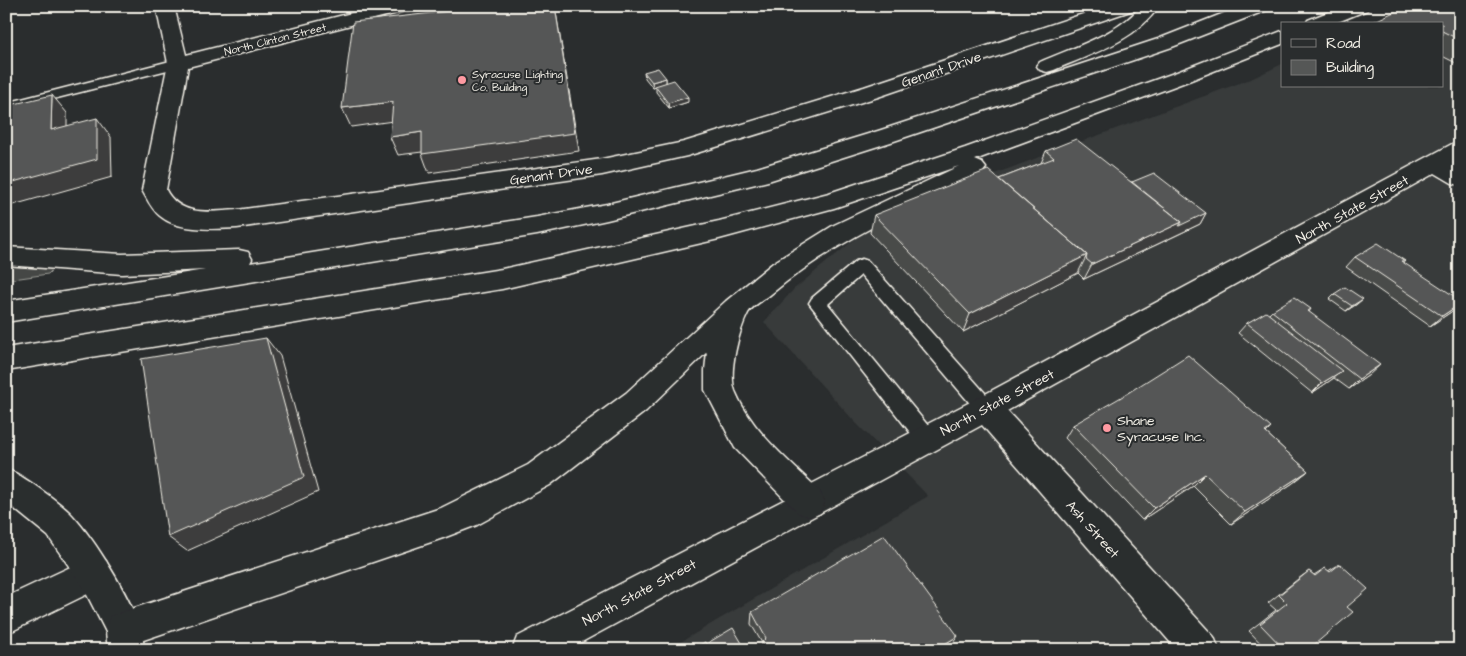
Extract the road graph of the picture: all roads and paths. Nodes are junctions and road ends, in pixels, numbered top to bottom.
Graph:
1 (165, 6) edge
2 (402, 6) edge
3 (1126, 6) edge
4 (1150, 6) edge
5 (1260, 6) edge
6 (1360, 6) edge
7 (1321, 22) edge
8 (1281, 37) edge
9 (178, 63) junction
10 (1114, 101) junction
11 (6, 107) edge
12 (886, 136) junction
13 (1460, 148) edge
14 (1436, 163) junction
15 (1460, 177) edge
16 (390, 249) junction
17 (6, 256) edge
18 (736, 308) junction
19 (6, 312) edge
20 (6, 360) edge
21 (986, 408) junction
22 (928, 440) junction
23 (6, 483) edge
24 (809, 502) junction
25 (94, 574) junction
26 (6, 616) edge
27 (125, 639) edge
28 (530, 650) edge
29 (1201, 650) edge

1 - 9 main road, Genant Drive
2 - 9 main road, North Clinton Street
3 - 9 main road, Genant Drive
4 - 12 main road
5 - 12 main road
6 - 7 main road
8 - 10 main road
9 - 11 lane
10 - 18 main road
10 - 20 main road
12 - 16 main road
13 - 14 main road, North State Street
14 - 15 main road
14 - 21 main road, North State Street
16 - 17 main road
16 - 19 main road
18 - 24 main road
18 - 27 main road
21 - 22 main road, North State Street
21 - 22 lane
21 - 29 main road, Ash Street
22 - 24 main road, North State Street
23 - 25 main road
24 - 28 main road, North State Street
25 - 26 main road
25 - 27 main road

